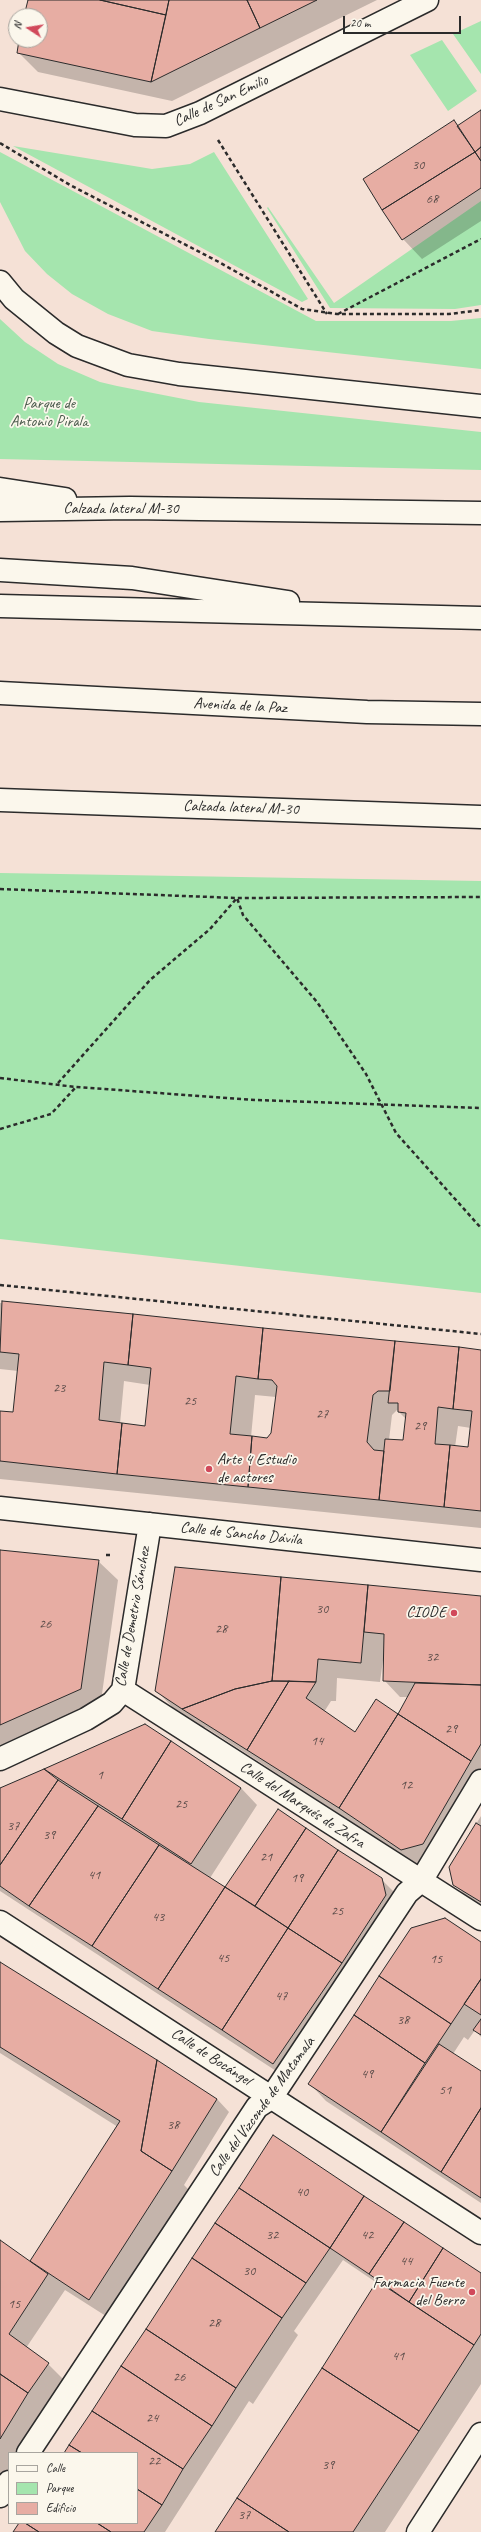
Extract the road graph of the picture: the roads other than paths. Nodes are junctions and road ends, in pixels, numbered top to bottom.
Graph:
1 (427, 0) edge
2 (0, 99) edge
3 (0, 282) edge
4 (481, 406) edge
5 (0, 489) edge
6 (130, 508) junction
7 (0, 510) edge
8 (481, 513) edge
9 (0, 570) edge
10 (0, 606) edge
11 (377, 616) junction
12 (481, 618) edge
13 (0, 693) edge
14 (481, 714) edge
15 (0, 800) edge
16 (481, 817) edge
17 (0, 1508) edge
18 (150, 1524) junction
19 (481, 1560) edge
20 (123, 1690) junction
21 (0, 1759) edge
22 (481, 1781) edge
23 (420, 1881) junction
24 (481, 1919) edge
25 (0, 1922) edge
26 (271, 2098) junction
27 (481, 2233) edge
28 (481, 2434) edge
29 (29, 2452) edge
30 (8, 2484) edge
31 (0, 2496) edge
32 (418, 2532) edge

1 - 2 main road, Calle de San Emilio
3 - 4 main road
5 - 6 main road
6 - 7 main road, Calzada lateral M-30
6 - 8 main road, Calzada lateral M-30
9 - 11 main road
10 - 11 main road
11 - 12 main road
13 - 14 main road, Avenida de la Paz
15 - 16 main road, Calzada lateral M-30
17 - 18 main road, Calle de Sancho Dávila
18 - 19 main road, Calle de Sancho Dávila
18 - 20 main road, Calle de Demetrio Sánchez
20 - 21 main road, Calle de Demetrio Sánchez
20 - 23 main road, Calle del Marqués de Zafra
22 - 23 main road, Calle del Vizconde de Matamala
23 - 24 main road, Calle del Marqués de Zafra
23 - 26 main road, Calle del Vizconde de Matamala
25 - 26 main road, Calle de Bocángel
26 - 27 main road, Calle de Bocángel
26 - 29 main road, Calle del Vizconde de Matamala
28 - 32 main road
30 - 31 main road

